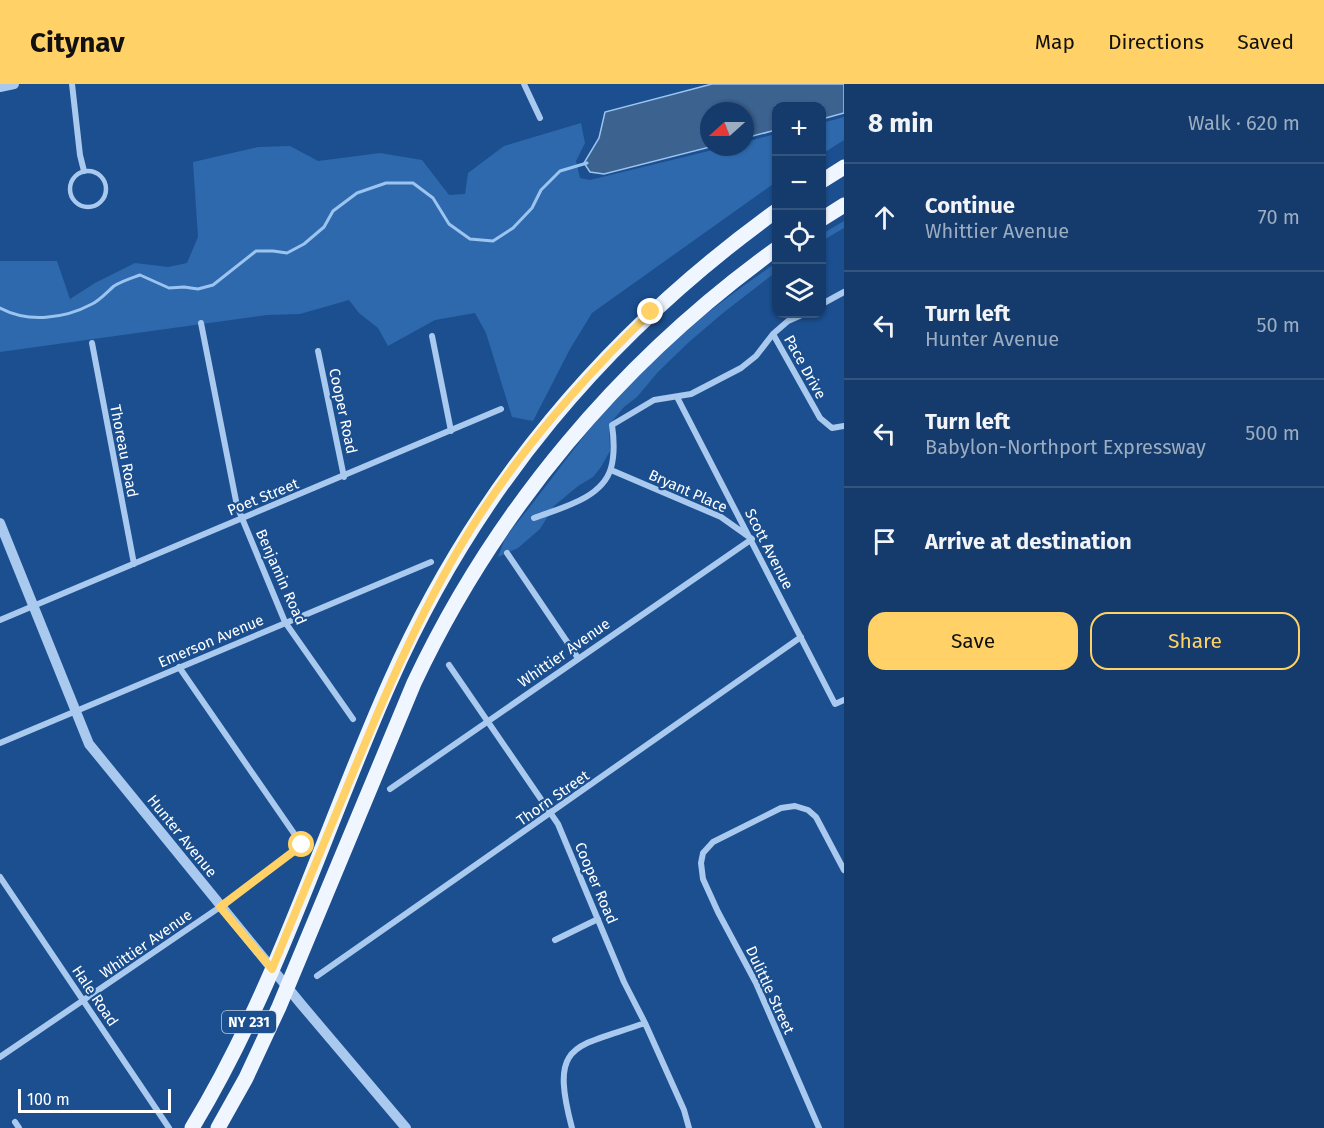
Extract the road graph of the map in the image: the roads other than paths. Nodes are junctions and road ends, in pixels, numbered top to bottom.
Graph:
1 (14, 84) edge
2 (72, 84) edge
3 (524, 84) edge
4 (0, 87) edge
5 (540, 118) dead end
6 (844, 167) edge
7 (84, 171) junction
8 (826, 178) edge
9 (844, 205) edge
10 (772, 215) edge
11 (826, 216) edge
12 (772, 253) edge
13 (844, 292) edge
14 (826, 302) edge
15 (795, 318) edge
16 (201, 323) dead end
17 (773, 334) junction
18 (432, 336) dead end
19 (92, 343) dead end
20 (318, 351) dead end
21 (677, 397) junction
22 (501, 409) dead end
23 (844, 426) edge
24 (451, 431) junction
25 (611, 470) junction
26 (344, 477) junction
27 (534, 518) dead end
28 (242, 519) junction
29 (0, 523) edge
30 (752, 539) junction
31 (507, 553) dead end
32 (431, 561) dead end
33 (134, 564) junction
34 (33, 606) junction
35 (0, 620) edge
36 (285, 622) junction
37 (801, 638) junction
38 (578, 658) junction
39 (449, 665) dead end
40 (179, 667) junction
41 (844, 700) edge
42 (75, 712) junction
43 (353, 719) dead end
44 (488, 721) junction
45 (0, 743) edge
46 (390, 789) dead end
47 (552, 813) junction
48 (844, 870) edge
49 (0, 877) edge
50 (220, 907) junction
51 (598, 920) junction
52 (555, 940) dead end
53 (272, 969) junction
54 (317, 976) dead end
55 (287, 987) junction
56 (84, 1001) junction
57 (645, 1023) junction
58 (0, 1057) edge
59 (170, 1128) edge
60 (192, 1128) edge
61 (218, 1128) edge
62 (406, 1128) edge
63 (572, 1128) edge
64 (689, 1128) edge
65 (819, 1128) edge

1 - 4 street
2 - 7 street
3 - 5 street
6 - 8 main road
7 - 7 lane
9 - 11 main road
10 - 53 main road, NY 231
12 - 55 main road, NY 231
13 - 14 street
15 - 17 street
16 - 28 street, Benjamin Road
17 - 21 street
17 - 23 street, Pace Drive
18 - 24 street
19 - 33 street, Thoreau Road
20 - 26 street, Cooper Road
21 - 25 street
21 - 30 street, Scott Avenue
22 - 24 street, Poet Street
24 - 26 street, Poet Street
25 - 27 street
25 - 30 street, Bryant Place
26 - 28 street, Poet Street
28 - 33 street, Poet Street
28 - 36 street, Benjamin Road
29 - 34 street, Hunter Avenue
30 - 37 street, Scott Avenue
30 - 38 street, Whittier Avenue
31 - 38 street
32 - 36 street, Emerson Avenue
33 - 34 street, Poet Street
34 - 35 street, Poet Street
34 - 42 street, Hunter Avenue
36 - 40 street, Emerson Avenue
36 - 43 street, Benjamin Road
37 - 41 street, Scott Avenue
37 - 47 street, Thorn Street
38 - 44 street, Whittier Avenue
39 - 44 street, Cooper Road
40 - 42 street, Emerson Avenue
40 - 50 street, Whittier Avenue
42 - 45 street, Emerson Avenue
42 - 50 street, Hunter Avenue
44 - 46 street, Whittier Avenue
44 - 47 street, Cooper Road
47 - 51 street, Cooper Road
47 - 54 street, Thorn Street
48 - 65 street, Dulittle Street
49 - 56 street, Hale Road
50 - 53 street, Hunter Avenue
50 - 56 street, Whittier Avenue
51 - 52 street
51 - 57 street, Cooper Road
53 - 55 street, Hunter Avenue
53 - 60 main road, NY 231
55 - 61 main road, NY 231
55 - 62 street, Hunter Avenue
56 - 58 street, Whittier Avenue
56 - 59 street, Hale Road
57 - 63 street
57 - 64 street, Cooper Road

